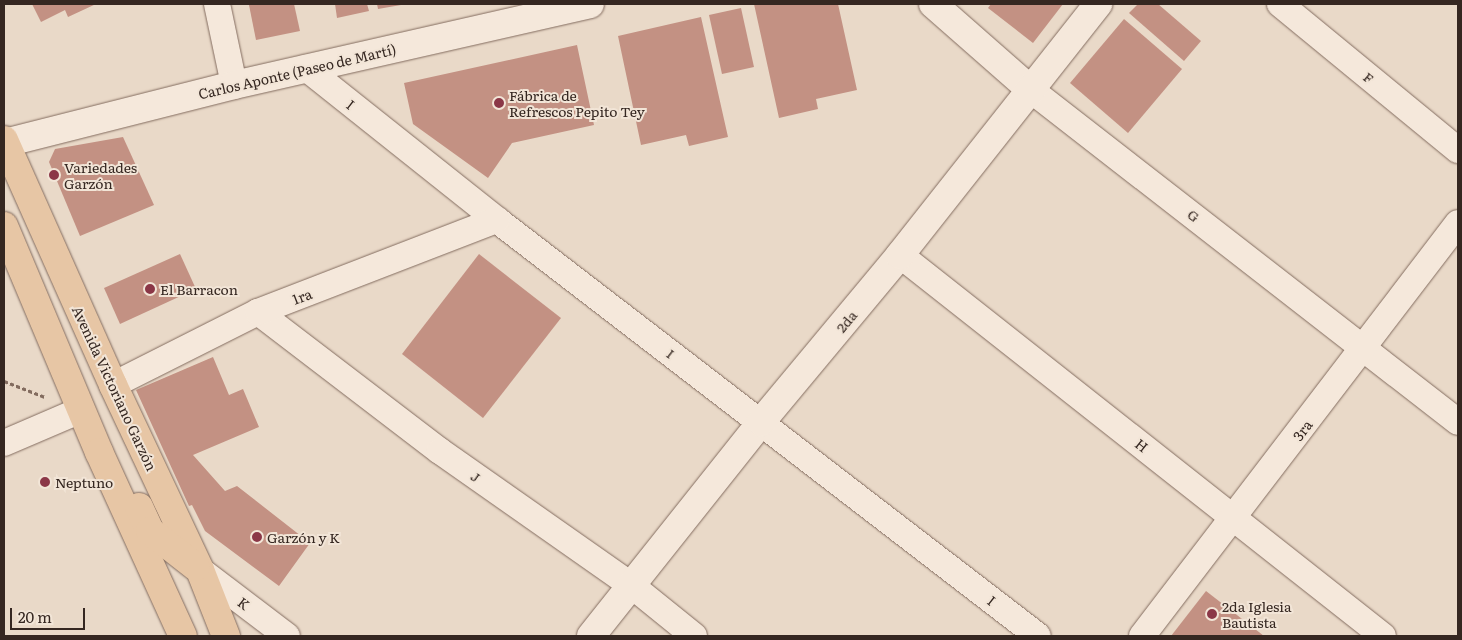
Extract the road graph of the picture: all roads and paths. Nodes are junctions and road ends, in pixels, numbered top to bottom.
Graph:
1 (217, 4) edge
2 (590, 4) edge
3 (933, 4) edge
4 (1098, 4) edge
5 (1280, 4) edge
6 (306, 68) junction
7 (234, 85) junction
8 (1032, 90) junction
9 (4, 141) edge
10 (1458, 150) edge
11 (497, 220) junction
12 (1458, 223) edge
13 (4, 226) edge
14 (900, 255) junction
15 (258, 312) junction
16 (1364, 347) junction
17 (4, 382) edge
18 (113, 385) junction
19 (50, 398) dead end
20 (81, 410) junction
21 (761, 422) junction
22 (1458, 422) edge
23 (4, 444) edge
24 (99, 452) junction
25 (1235, 518) junction
26 (200, 570) junction
27 (631, 585) junction
28 (182, 636) edge
29 (226, 636) edge
30 (288, 636) edge
31 (591, 636) edge
32 (694, 636) edge
33 (1038, 636) edge
34 (1142, 636) edge
35 (1383, 636) edge

1 - 7 street
2 - 6 main road, Carlos Aponte (Paseo de Martí)
3 - 8 main road, G
4 - 8 main road, 2da
5 - 10 street, F
6 - 7 main road, Carlos Aponte (Paseo de Martí)
6 - 11 street, I
7 - 9 main road, Carlos Aponte (Paseo de Martí)
8 - 14 main road, 2da
8 - 16 street, G
9 - 18 main road, Avenida Victoriano Garzón
11 - 15 street, 1ra
11 - 21 street, I
12 - 16 street, 3ra
13 - 20 main road
14 - 21 main road, 2da
14 - 25 street, H
15 - 18 street, 1ra
15 - 27 street, J
16 - 22 street, G
16 - 25 street, 3ra
17 - 19 path
18 - 26 main road, Avenida Victoriano Garzón
20 - 23 street
20 - 24 main road
21 - 27 main road, 2da
21 - 33 street, I
24 - 26 main road
24 - 28 main road
25 - 34 street, 3ra
25 - 35 street, H
26 - 29 main road, Avenida Victoriano Garzón
26 - 30 street, K
27 - 31 main road, 2da
27 - 32 street, J

